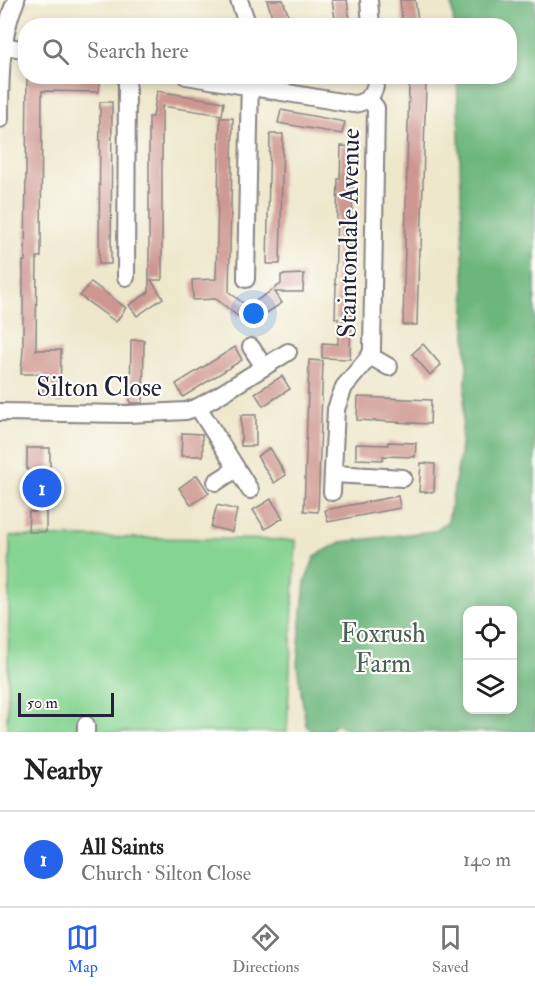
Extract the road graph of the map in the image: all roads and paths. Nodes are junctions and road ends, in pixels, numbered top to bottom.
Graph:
1 (16, 0) edge
2 (239, 0) edge
3 (369, 0) edge
4 (245, 18) edge
5 (370, 18) edge
6 (2, 46) edge
7 (18, 49) edge
8 (127, 84) edge
9 (250, 84) edge
10 (259, 84) edge
11 (375, 84) edge
12 (369, 99) junction
13 (0, 120) edge
14 (126, 277) dead end
15 (246, 279) dead end
16 (251, 347) dead end
17 (288, 352) dead end
18 (370, 356) junction
19 (264, 367) junction
20 (389, 367) dead end
21 (198, 407) junction
22 (0, 412) edge
23 (237, 469) junction
24 (333, 474) junction
25 (403, 478) dead end
26 (216, 482) dead end
27 (250, 490) dead end
28 (332, 492) dead end

1 - 6 street
2 - 4 street
3 - 5 street
6 - 7 street
6 - 13 street
8 - 14 street
9 - 15 street
10 - 12 street
11 - 12 street, Staintondale Avenue
12 - 18 street, Staintondale Avenue
16 - 19 street
17 - 19 street, Silton Close
18 - 20 street
18 - 24 street, Staintondale Avenue
19 - 21 street, Silton Close
21 - 22 street, Silton Close
21 - 23 street, Silton Close
23 - 26 street
23 - 27 street, Silton Close
24 - 25 street
24 - 28 street, Staintondale Avenue

